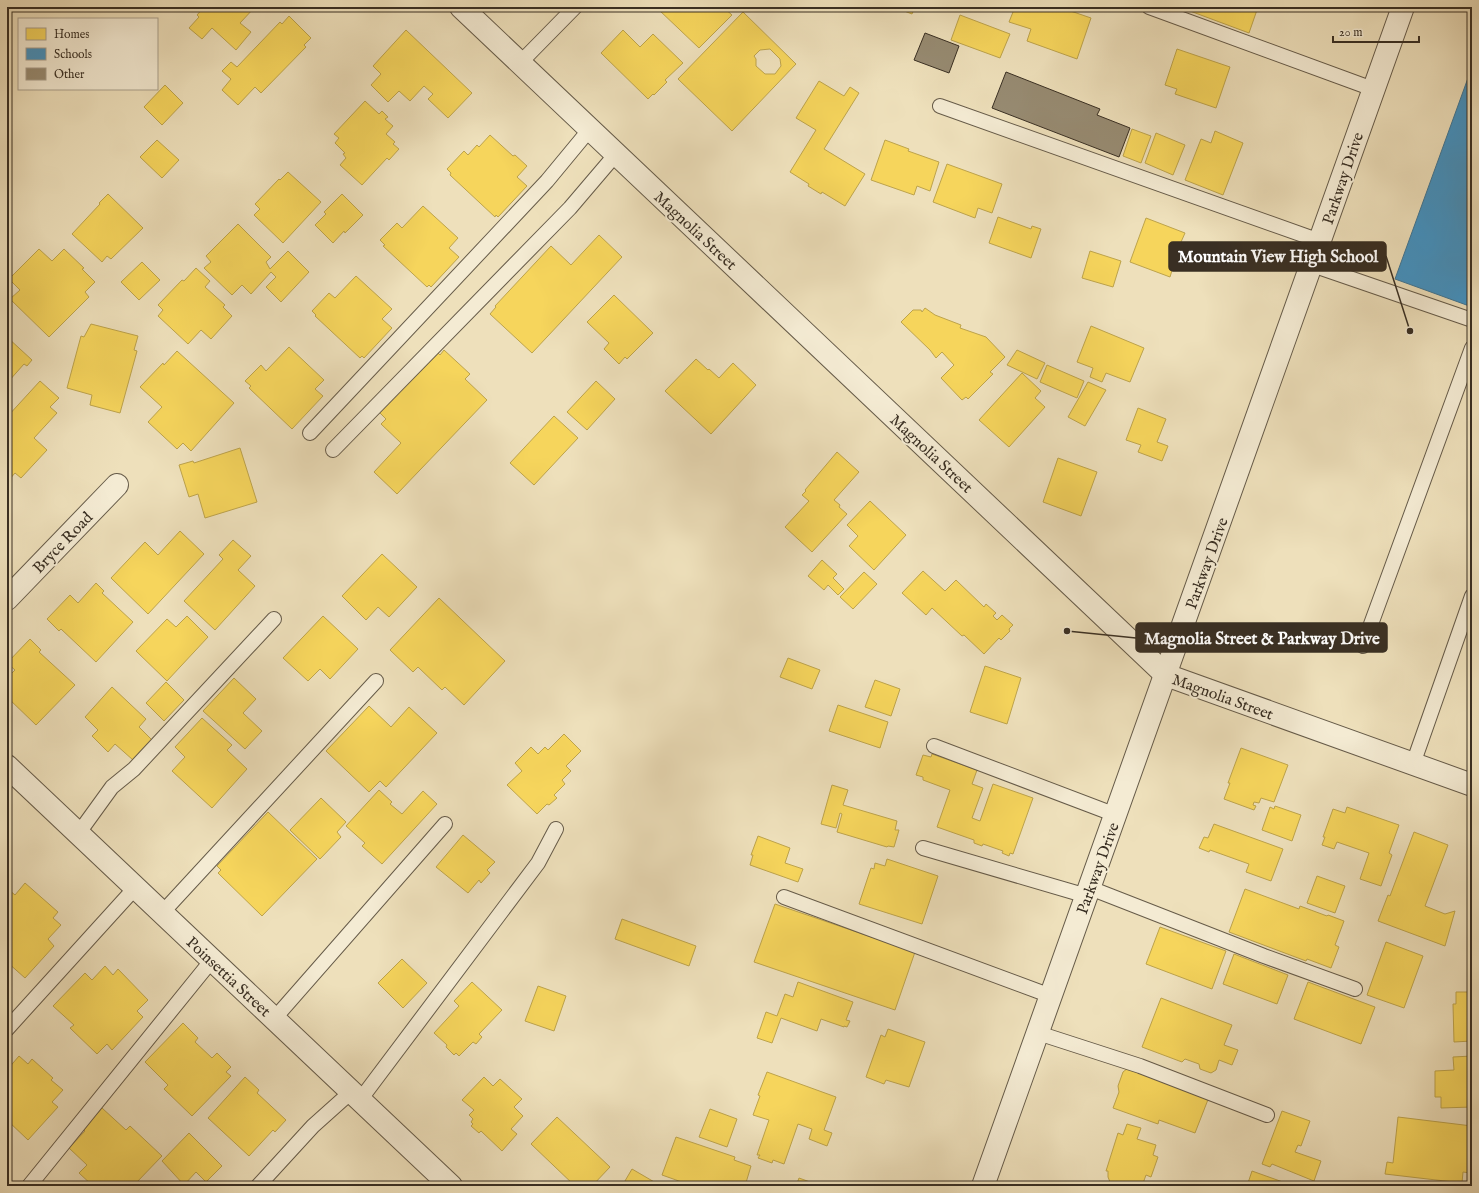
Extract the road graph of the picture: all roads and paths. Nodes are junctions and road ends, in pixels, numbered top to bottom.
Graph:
1 (461, 7) edge
2 (575, 7) edge
3 (1149, 7) edge
4 (1403, 7) edge
5 (520, 62) junction
6 (1373, 89) junction
7 (940, 106) dead end
8 (590, 129) junction
9 (616, 154) junction
10 (1320, 241) junction
11 (1312, 265) junction
12 (1472, 320) edge
13 (1472, 348) edge
14 (310, 433) dead end
15 (334, 450) dead end
16 (116, 484) dead end
17 (1472, 596) edge
18 (7, 599) edge
19 (274, 619) dead end
20 (1363, 646) dead end
21 (1166, 675) junction
22 (376, 681) dead end
23 (934, 746) dead end
24 (1413, 764) junction
25 (7, 767) edge
26 (1472, 785) edge
27 (1116, 815) junction
28 (445, 824) dead end
29 (556, 830) dead end
30 (78, 834) junction
31 (923, 848) dead end
32 (135, 888) junction
33 (1088, 892) junction
34 (784, 897) dead end
35 (162, 913) junction
36 (212, 960) junction
37 (1355, 989) dead end
38 (1051, 996) junction
39 (274, 1019) junction
40 (7, 1029) edge
41 (1038, 1033) junction
42 (356, 1096) junction
43 (1268, 1115) dead end
44 (441, 1183) edge
45 (29, 1186) edge
46 (258, 1186) edge
47 (984, 1186) edge

1 - 5 street, Magnolia Street
2 - 5 lane
3 - 6 lane
4 - 6 street, Parkway Drive
5 - 8 street, Magnolia Street
6 - 10 street, Parkway Drive
7 - 10 lane
8 - 9 street, Magnolia Street
8 - 14 lane
9 - 15 lane
9 - 21 street, Magnolia Street
10 - 11 street, Parkway Drive
11 - 12 lane
11 - 21 street, Parkway Drive
13 - 20 lane
16 - 18 street, Bryce Road
17 - 24 lane
19 - 30 lane
21 - 24 street, Magnolia Street
21 - 27 street, Parkway Drive
22 - 35 lane
23 - 27 lane
24 - 26 street, Magnolia Street
25 - 30 street, Poinsettia Street
27 - 33 street, Parkway Drive
28 - 39 lane
29 - 42 lane
30 - 32 street, Poinsettia Street
31 - 33 lane
32 - 35 street, Poinsettia Street
32 - 40 lane
33 - 37 lane
33 - 38 street, Parkway Drive
34 - 38 lane
35 - 36 street, Poinsettia Street
36 - 39 street, Poinsettia Street
36 - 45 lane
38 - 41 street, Parkway Drive
39 - 42 street, Poinsettia Street
41 - 43 lane
41 - 47 street, Parkway Drive
42 - 44 street, Poinsettia Street
42 - 46 lane

